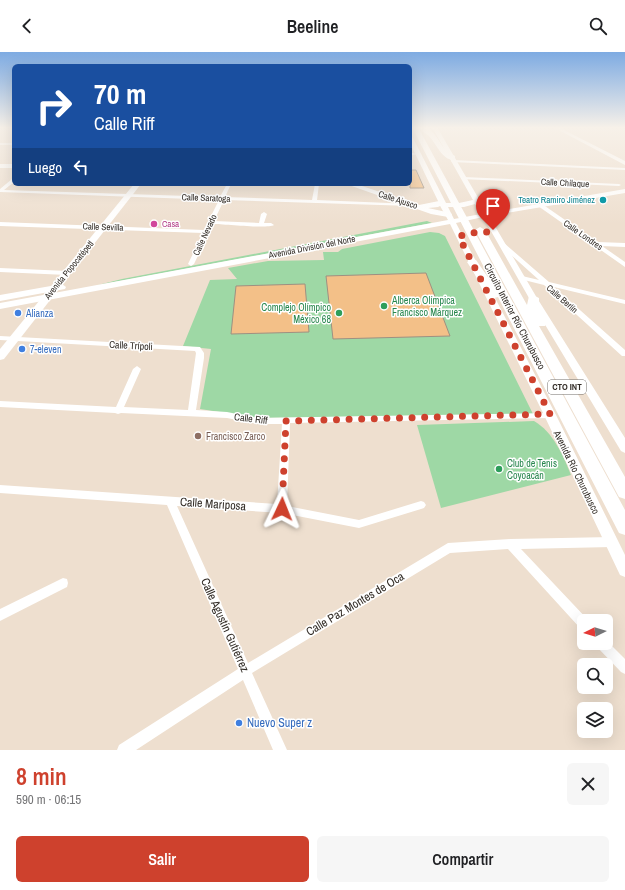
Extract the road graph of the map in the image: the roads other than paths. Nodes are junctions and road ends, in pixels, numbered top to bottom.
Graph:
1 (421, 160) edge
2 (425, 160) edge
3 (436, 160) edge
4 (441, 160) edge
5 (453, 160) joint
6 (0, 166) edge
7 (12, 166) edge
8 (424, 167) junction
9 (625, 169) edge
10 (463, 178) junction
11 (12, 182) edge
12 (451, 183) junction
13 (622, 185) edge
14 (136, 186) edge
15 (228, 186) edge
16 (317, 186) edge
17 (354, 186) edge
18 (0, 191) edge
19 (625, 191) edge
20 (129, 196) junction
21 (222, 199) junction
22 (476, 201) junction
23 (314, 202) junction
24 (442, 203) junction
25 (540, 205) junction
26 (414, 206) junction
27 (483, 212) junction
28 (264, 214) dead end
29 (450, 218) junction
30 (211, 222) junction
31 (0, 224) edge
32 (261, 225) junction
33 (271, 225) dead end
34 (104, 227) junction
35 (206, 232) junction
36 (457, 233) junction
37 (490, 238) junction
38 (595, 244) junction
39 (625, 245) edge
40 (472, 262) junction
41 (192, 264) junction
42 (625, 265) edge
43 (0, 270) edge
44 (67, 273) junction
45 (120, 276) junction
46 (522, 278) junction
47 (544, 283) junction
48 (55, 288) junction
49 (81, 291) junction
50 (47, 297) junction
51 (0, 298) edge
52 (533, 298) junction
53 (625, 302) edge
54 (0, 306) edge
55 (0, 338) edge
56 (14, 338) junction
57 (529, 344) junction
58 (625, 354) edge
59 (0, 356) edge
60 (137, 369) dead end
61 (575, 402) junction
62 (0, 404) edge
63 (118, 411) junction
64 (191, 414) junction
65 (550, 414) junction
66 (286, 421) junction
67 (625, 448) edge
68 (0, 489) edge
69 (625, 492) edge
70 (170, 501) junction
71 (421, 505) dead end
72 (282, 509) junction
73 (625, 527) edge
74 (612, 542) junction
75 (510, 544) junction
76 (625, 570) edge
77 (63, 583) dead end
78 (0, 615) edge
79 (577, 616) edge
80 (608, 650) edge
81 (625, 668) edge
82 (245, 671) junction
83 (124, 750) edge
84 (280, 750) edge

1 - 8 main road, Avenida Río Churubusco / CTO INT
2 - 8 highway
3 - 12 highway, Circuito Interior Río Churubusco / CTO INT
4 - 12 highway, Circuito Interior Río Churubusco / CTO INT
5 - 9 street
5 - 10 main road, CTO INT
6 - 7 main road
8 - 24 main road, Avenida Río Churubusco / CTO INT
10 - 13 street, Calle Chilaque
10 - 22 main road, CTO INT
11 - 18 street
12 - 37 highway, Circuito Interior Río Churubusco / CTO INT
13 - 27 main road, Avenida División del Norte
14 - 20 main road, Avenida Popocatépetl
15 - 21 street, Calle Nevado
16 - 23 street
17 - 26 main road, Calle Ajusco
18 - 20 street, Calle Saratoga
19 - 25 main road, Avenida División del Norte
20 - 21 street, Calle Saratoga
20 - 34 main road, Avenida Popocatépetl
21 - 23 street, Calle Saratoga
21 - 30 street, Calle Nevado
22 - 24 main road
22 - 27 main road, CTO INT
23 - 26 street, Calle Saratoga
24 - 26 main road
24 - 29 main road, Avenida Río Churubusco / CTO INT
25 - 27 main road, Avenida División del Norte
25 - 38 street, Calle Londres
26 - 29 main road, Calle Ajusco
27 - 29 main road, Avenida División del Norte
27 - 37 main road, CTO INT
28 - 32 street
29 - 36 main road, Avenida Río Churubusco / CTO INT
29 - 41 main road, Avenida División del Norte
29 - 49 main road, Avenida División del Norte
30 - 32 street
30 - 35 street, Calle Nevado
31 - 34 street, Calle Sevilla
32 - 33 street
34 - 35 street, Calle Sevilla
34 - 44 main road, Avenida Popocatépetl
35 - 41 street, Calle Nevado
36 - 37 main road
36 - 40 main road, Avenida Río Churubusco / CTO INT
37 - 46 main road, CTO INT
37 - 47 street, Calle Berlín
37 - 57 highway, Circuito Interior Río Churubusco / CTO INT
37 - 61 highway, Circuito Interior Río Churubusco / CTO INT
38 - 39 street
38 - 42 street, Calle Londres
40 - 57 highway
40 - 65 main road, Avenida Río Churubusco / CTO INT
41 - 45 main road, Avenida División del Norte
43 - 44 street
44 - 48 main road, Avenida Popocatépetl
45 - 48 main road, Avenida División del Norte
45 - 49 main road
46 - 47 street
46 - 52 main road, CTO INT
47 - 53 street
47 - 58 street, Calle Berlín
48 - 50 main road, Avenida Popocatépetl
48 - 51 main road, Avenida División del Norte
49 - 50 main road, Avenida División del Norte
50 - 54 main road, Avenida División del Norte
50 - 56 main road, Avenida Popocatépetl
52 - 61 highway
52 - 67 main road, CTO INT
55 - 56 street, Calle Trípoli
56 - 59 main road, Avenida Popocatépetl
56 - 64 street, Calle Trípoli
57 - 73 highway, Circuito Interior Río Churubusco / CTO INT
60 - 63 street
61 - 69 highway, Circuito Interior Río Churubusco / CTO INT
62 - 63 street, Calle Riff
63 - 64 street, Calle Riff
64 - 66 street, Calle Riff
65 - 66 street, Calle Riff
65 - 74 main road, Avenida Río Churubusco / CTO INT
66 - 72 street
68 - 70 street, Calle Mariposa
70 - 72 street, Calle Mariposa
70 - 82 street, Calle Agustín Gutiérrez
71 - 72 street, Calle Mariposa
74 - 75 street, Calle Paz Montes de Oca
74 - 76 main road, Avenida Río Churubusco / CTO INT
75 - 79 street
75 - 82 street, Calle Paz Montes de Oca
77 - 78 street
80 - 81 street
82 - 83 street, Calle Paz Montes de Oca
82 - 84 street, Calle Agustín Gutiérrez

